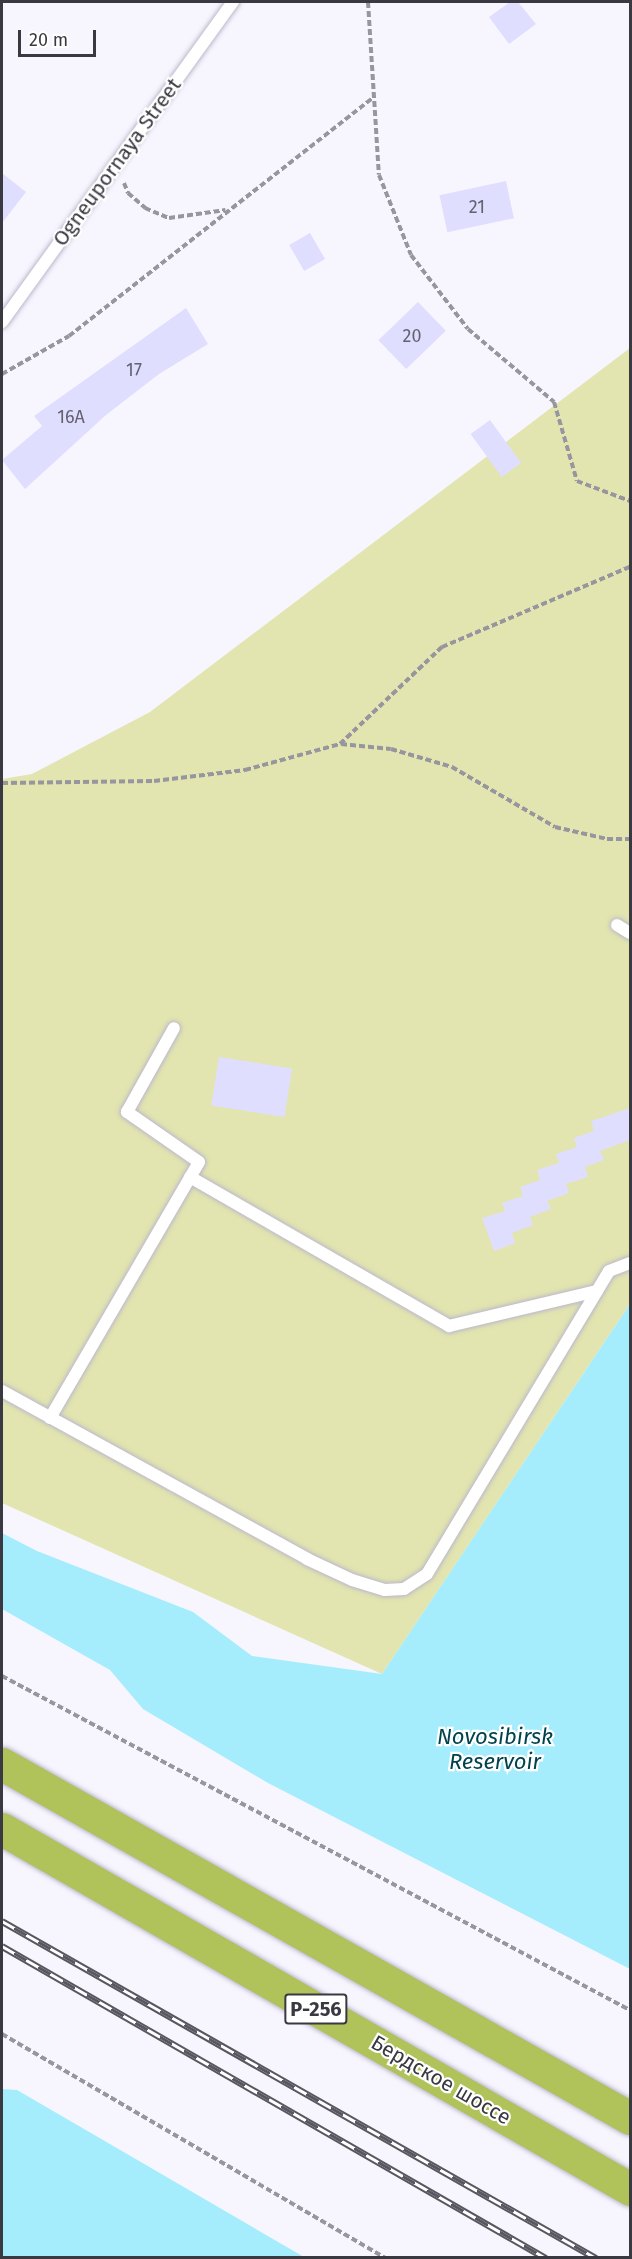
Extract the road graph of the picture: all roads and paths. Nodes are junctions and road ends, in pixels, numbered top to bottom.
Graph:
1 (233, 2) edge
2 (368, 2) edge
3 (375, 96) junction
4 (116, 163) junction
5 (226, 210) junction
6 (2, 322) edge
7 (2, 374) edge
8 (630, 501) edge
9 (630, 567) edge
10 (340, 744) junction
11 (2, 783) edge
12 (630, 839) edge
13 (617, 925) dead end
14 (630, 933) edge
15 (174, 1028) dead end
16 (190, 1177) junction
17 (630, 1263) edge
18 (597, 1291) junction
19 (2, 1391) edge
20 (50, 1418) junction
21 (2, 1676) edge
22 (2, 1764) edge
23 (2, 1828) edge
24 (630, 2010) edge
25 (2, 2034) edge
26 (630, 2118) edge
27 (630, 2189) edge
28 (386, 2258) edge

1 - 4 lane, Ogneupornaya Street
2 - 3 path
3 - 5 path
3 - 8 path
4 - 5 path
4 - 6 lane, Ogneupornaya Street
5 - 7 path
9 - 10 path
10 - 11 path
10 - 12 path
13 - 14 lane
15 - 16 lane
16 - 18 lane
16 - 20 lane
17 - 18 lane
18 - 20 lane
19 - 20 lane
21 - 24 path
22 - 26 highway, Р-256
23 - 27 highway, Бердское шоссе / Р-256
25 - 28 path

